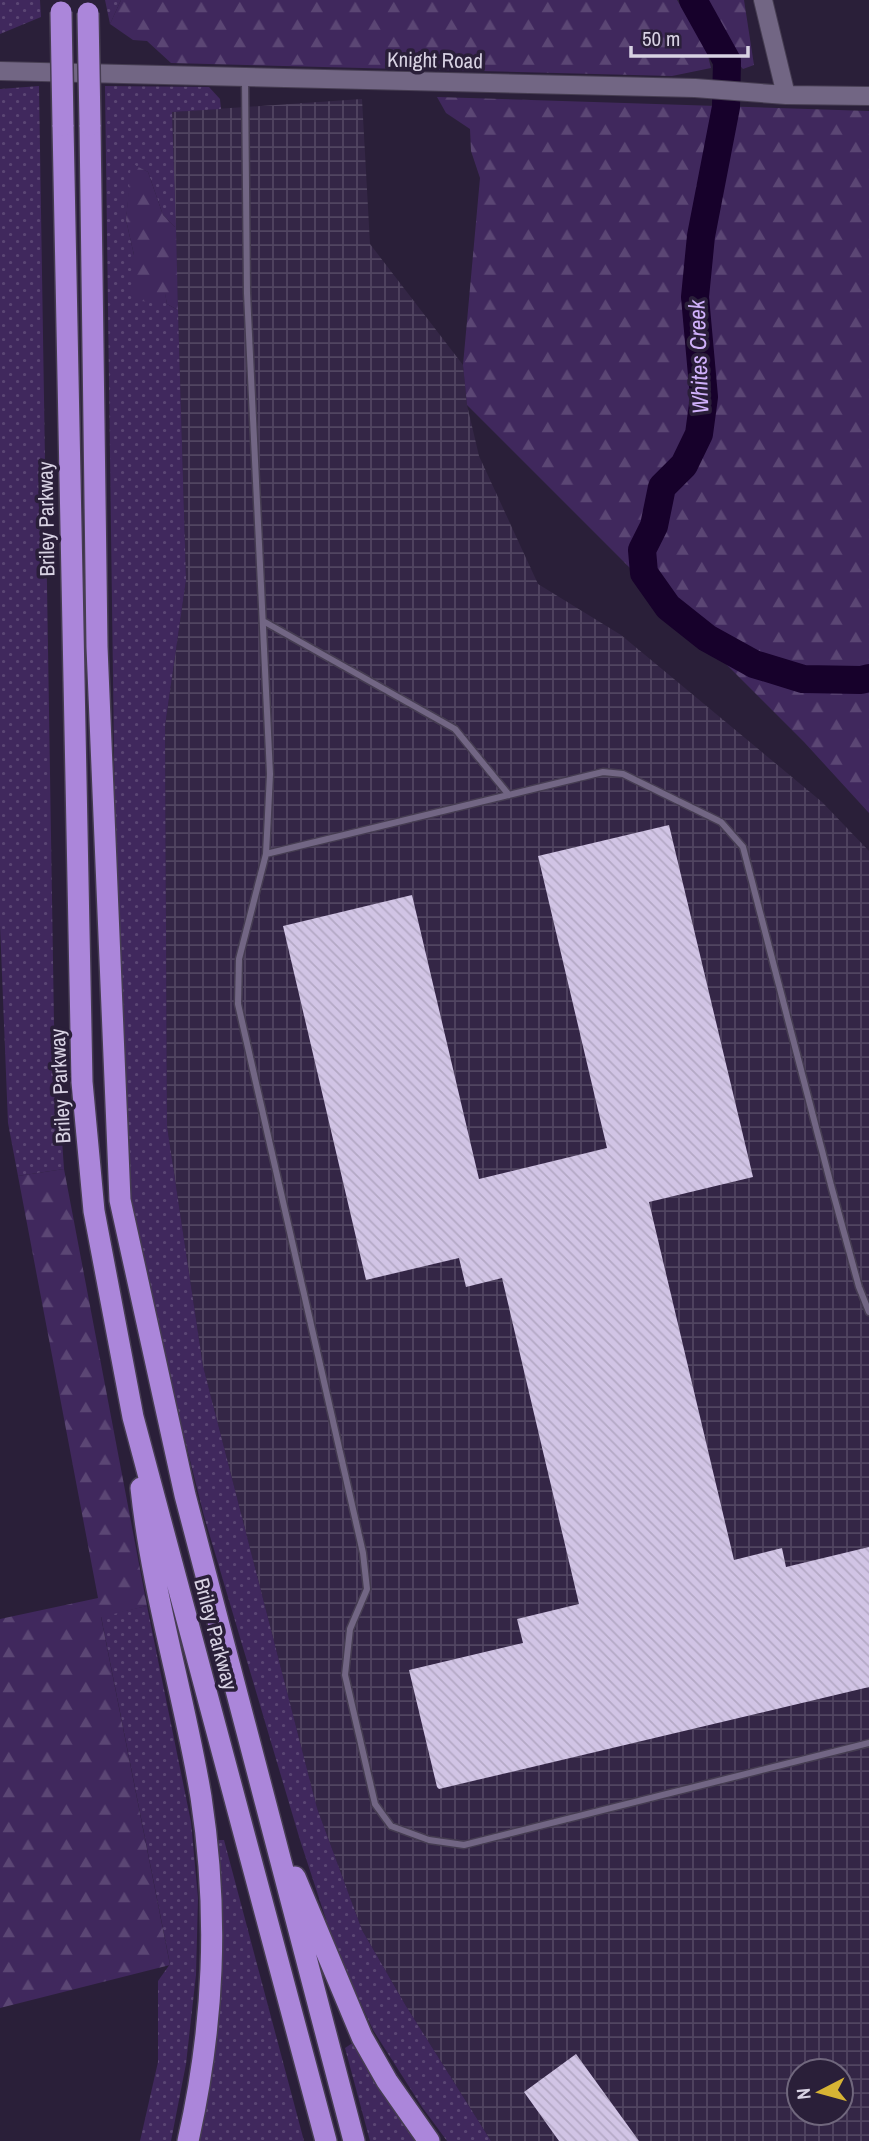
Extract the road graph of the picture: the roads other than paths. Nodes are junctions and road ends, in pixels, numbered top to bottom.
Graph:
1 (763, 0) edge
2 (60, 6) edge
3 (88, 7) edge
4 (0, 71) edge
5 (245, 78) junction
6 (786, 96) junction
7 (869, 96) edge
8 (263, 621) junction
9 (509, 795) junction
10 (266, 854) junction
11 (869, 1312) edge
12 (133, 1417) junction
13 (869, 1743) edge
14 (264, 1804) junction
15 (188, 2141) edge
16 (326, 2141) edge
17 (354, 2141) edge
18 (429, 2141) edge

1 - 6 street
2 - 12 highway, Briley Parkway, bridge
3 - 14 highway, Briley Parkway, bridge
4 - 5 street, Knight Road
5 - 6 street, Knight Road
5 - 8 lane
6 - 7 street, Knight Road
8 - 9 lane
8 - 10 lane
9 - 10 lane
9 - 11 lane
10 - 13 lane
12 - 15 highway
12 - 16 highway, Briley Parkway
14 - 17 highway, Briley Parkway
14 - 18 highway

